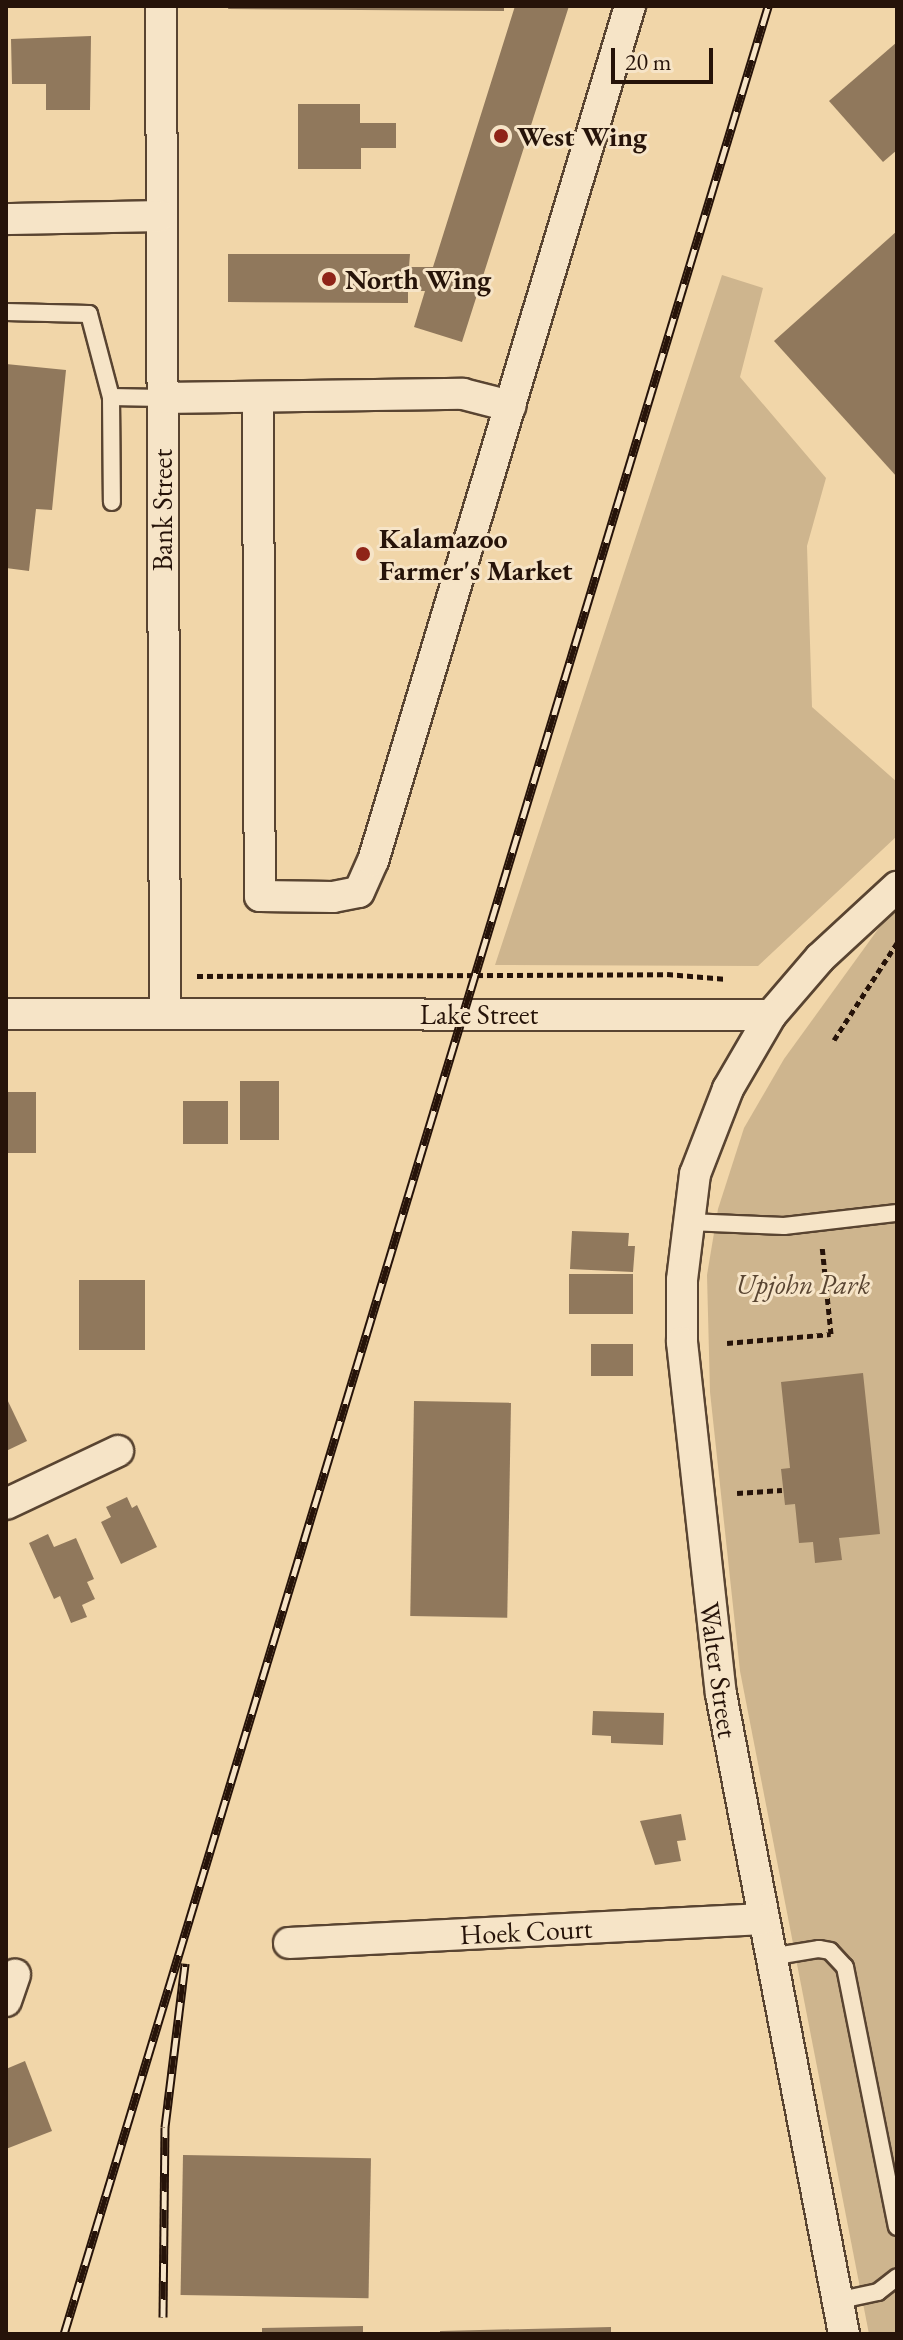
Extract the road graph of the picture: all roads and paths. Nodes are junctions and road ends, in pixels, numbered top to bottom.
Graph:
1 (161, 6) edge
2 (630, 6) edge
3 (160, 216) junction
4 (6, 219) edge
5 (6, 312) edge
6 (111, 397) junction
7 (258, 397) junction
8 (162, 398) junction
9 (510, 406) junction
10 (112, 502) dead end
11 (897, 887) edge
12 (897, 943) edge
13 (6, 1014) edge
14 (165, 1014) junction
15 (771, 1015) junction
16 (834, 1040) dead end
17 (897, 1213) edge
18 (688, 1222) junction
19 (820, 1222) junction
20 (727, 1343) dead end
21 (118, 1451) dead end
22 (782, 1490) dead end
23 (737, 1493) dead end
24 (6, 1504) edge
25 (763, 1919) junction
26 (289, 1943) dead end
27 (770, 1957) junction
28 (897, 2227) edge
29 (897, 2277) edge
30 (836, 2301) junction
31 (844, 2334) edge

1 - 3 street, Bank Street
2 - 9 street
3 - 4 street
3 - 8 street, Bank Street
5 - 6 lane
6 - 8 lane
6 - 10 lane
7 - 8 street
7 - 9 street
7 - 9 street
8 - 14 street, Bank Street
11 - 15 street
12 - 16 path
13 - 14 street, Lake Street
14 - 15 street, Lake Street
15 - 18 street, Walter Street
17 - 19 lane
18 - 19 lane
18 - 25 street, Walter Street
19 - 20 path
21 - 24 street
22 - 23 path
25 - 26 street, Hoek Court
25 - 27 street, Walter Street
27 - 28 lane
27 - 30 street, Walter Street
29 - 30 lane
30 - 31 street, Walter Street

